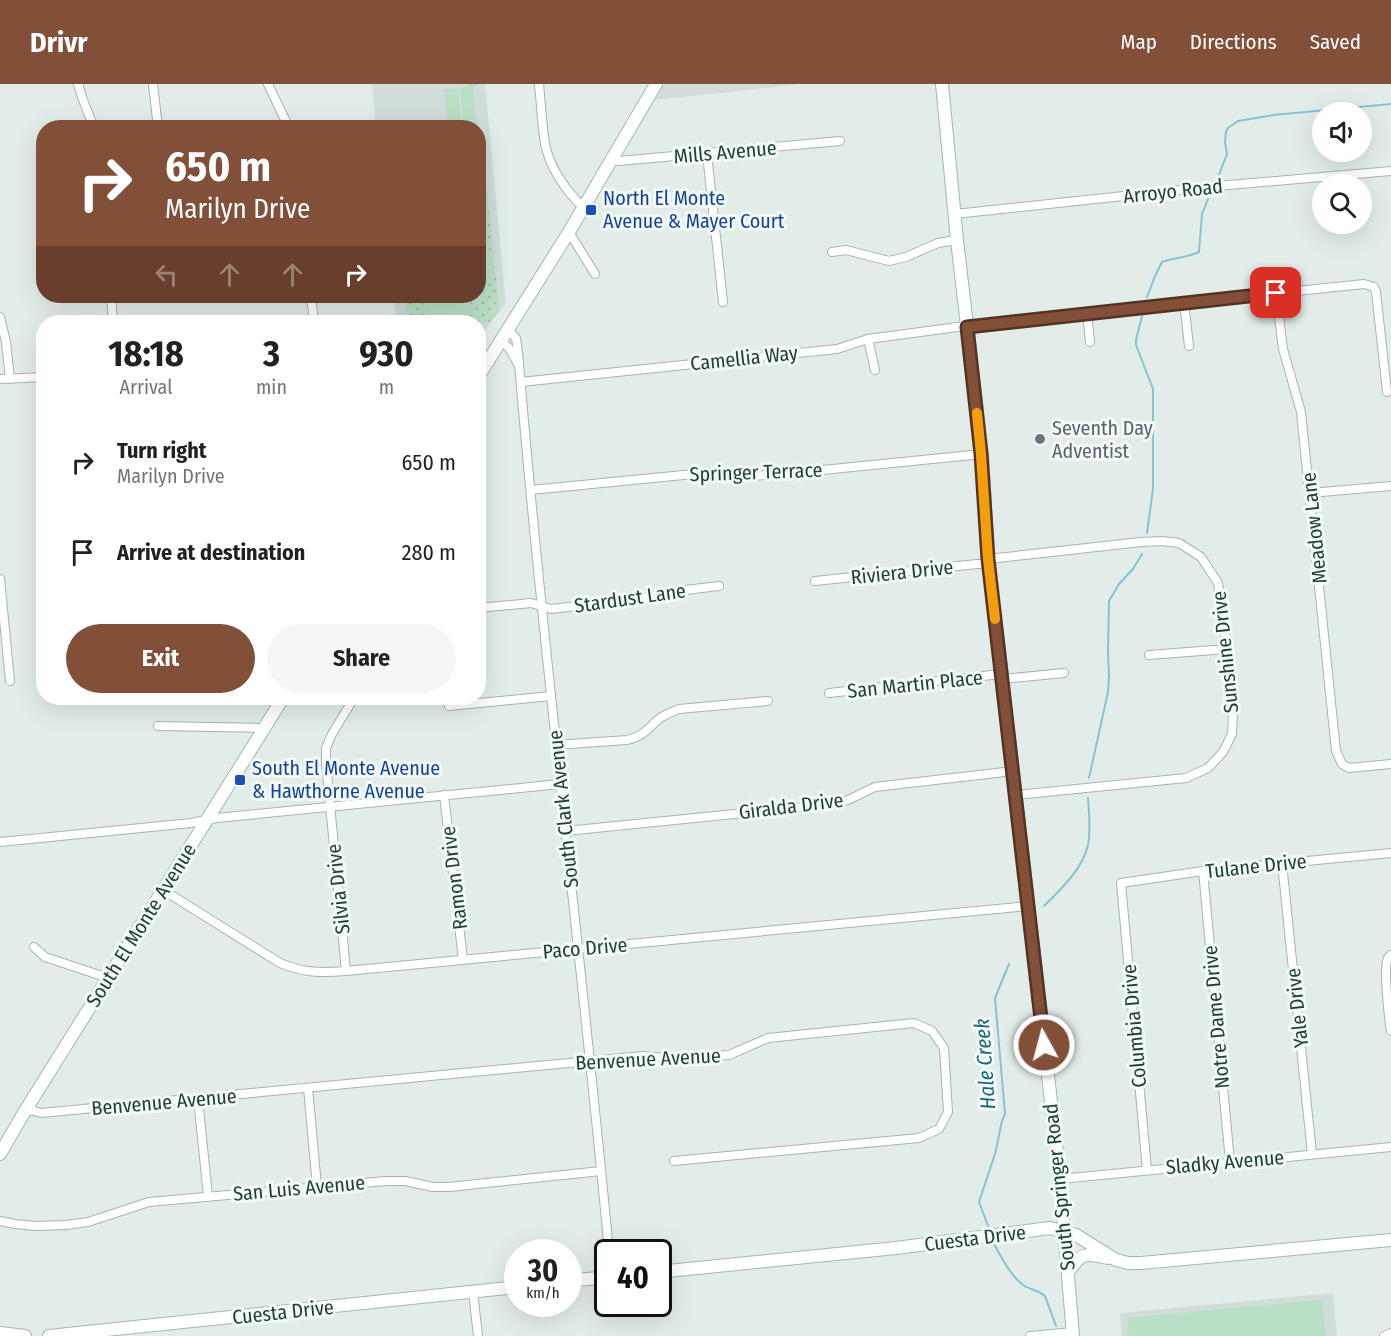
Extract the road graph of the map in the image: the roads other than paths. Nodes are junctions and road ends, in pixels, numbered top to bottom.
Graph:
1 (78, 84) edge
2 (153, 84) edge
3 (268, 84) edge
4 (539, 84) edge
5 (656, 84) edge
6 (942, 84) edge
7 (91, 120) edge
8 (157, 120) edge
9 (285, 120) edge
10 (840, 141) dead end
11 (707, 154) junction
12 (610, 159) junction
13 (1391, 171) edge
14 (583, 207) junction
15 (955, 214) junction
16 (569, 232) junction
17 (957, 240) junction
18 (832, 252) dead end
19 (595, 274) dead end
20 (1276, 293) junction
21 (723, 302) dead end
22 (1184, 302) junction
23 (1087, 313) junction
24 (0, 317) edge
25 (967, 327) junction
26 (504, 336) junction
27 (868, 339) junction
28 (1089, 342) dead end
29 (1189, 346) dead end
30 (486, 364) edge
31 (875, 370) dead end
32 (36, 377) edge
33 (0, 379) edge
34 (10, 379) junction
35 (521, 382) junction
36 (1387, 392) dead end
37 (981, 454) junction
38 (1391, 486) edge
39 (531, 490) junction
40 (1310, 493) junction
41 (988, 562) junction
42 (0, 579) edge
43 (815, 581) dead end
44 (718, 586) dead end
45 (542, 606) junction
46 (486, 607) edge
47 (2, 612) edge
48 (1227, 649) junction
49 (1149, 655) dead end
50 (1064, 673) dead end
51 (1001, 677) junction
52 (10, 681) dead end
53 (829, 693) dead end
54 (550, 696) junction
55 (768, 701) dead end
56 (486, 702) edge
57 (279, 705) edge
58 (350, 705) edge
59 (459, 705) edge
60 (449, 706) dead end
61 (158, 726) dead end
62 (265, 728) junction
63 (555, 746) junction
64 (1391, 764) edge
65 (1013, 771) junction
66 (561, 784) junction
67 (444, 795) junction
68 (1016, 795) junction
69 (330, 807) junction
70 (206, 821) junction
71 (566, 831) junction
72 (0, 842) edge
73 (1391, 853) edge
74 (1282, 863) junction
75 (1203, 871) junction
76 (1121, 883) joint
77 (163, 891) junction
78 (1028, 906) junction
79 (34, 947) dead end
80 (578, 949) junction
81 (1391, 955) edge
82 (463, 960) junction
83 (346, 971) junction
84 (108, 978) junction
85 (1391, 1030) edge
86 (590, 1061) junction
87 (308, 1088) junction
88 (198, 1099) junction
89 (25, 1111) junction
90 (1391, 1146) edge
91 (0, 1154) edge
92 (1312, 1154) junction
93 (674, 1161) dead end
94 (1230, 1162) junction
95 (1148, 1170) junction
96 (601, 1171) junction
97 (1060, 1179) junction
98 (317, 1187) junction
99 (208, 1196) junction
100 (0, 1221) edge
101 (1065, 1231) junction
102 (608, 1239) edge
103 (1391, 1240) edge
104 (1116, 1260) junction
105 (672, 1271) edge
106 (1069, 1271) junction
107 (504, 1289) edge
108 (473, 1292) junction
109 (0, 1333) edge
110 (110, 1333) edge
111 (1391, 1333) edge
112 (1073, 1334) edge
113 (25, 1336) edge
114 (49, 1336) edge
115 (478, 1336) edge
116 (1030, 1336) edge
117 (1384, 1336) edge

1 - 7 street
2 - 8 street
3 - 9 street
4 - 14 street
5 - 12 street
6 - 15 street, South Springer Road
10 - 11 street, Mills Avenue
11 - 12 street, Mills Avenue
11 - 21 street
12 - 14 street
13 - 15 street, Arroyo Road
14 - 16 street
15 - 17 street, South Springer Road
16 - 19 street
16 - 26 street
17 - 18 street
17 - 25 street, South Springer Road
20 - 22 street, Camellia Way
20 - 36 street, Camellia Way
20 - 40 street, Meadow Lane
22 - 23 street, Camellia Way
22 - 29 street
23 - 25 street, Camellia Way
23 - 28 street
24 - 34 street
25 - 27 street, Camellia Way
25 - 37 street, South Springer Road
26 - 30 street
26 - 35 street, South Clark Avenue
27 - 31 street
27 - 35 street, Camellia Way
32 - 34 street
33 - 34 street
35 - 39 street, South Clark Avenue
37 - 39 street, Springer Terrace
37 - 41 street, South Springer Road
38 - 40 street
39 - 45 street, South Clark Avenue
40 - 64 street, Meadow Lane
41 - 43 street, Riviera Drive
41 - 48 street, Sunshine Drive
41 - 51 street, South Springer Road
42 - 47 street
44 - 45 street, Stardust Lane
45 - 46 street, Stardust Lane
45 - 54 street, South Clark Avenue
47 - 52 street
48 - 49 street
48 - 68 street, Sunshine Drive
50 - 51 street, San Martin Place
51 - 53 street, San Martin Place
51 - 65 street, South Springer Road
54 - 56 street
54 - 63 street, South Clark Avenue
55 - 63 street
57 - 62 street, South El Monte Avenue
58 - 69 street, Silvia Drive
59 - 60 street
61 - 62 street
62 - 70 street, South El Monte Avenue
63 - 66 street, South Clark Avenue
65 - 68 street, South Springer Road
65 - 71 street, Giralda Drive
66 - 67 street
66 - 71 street, South Clark Avenue
67 - 69 street
67 - 82 street, Ramon Drive
68 - 78 street, South Springer Road
69 - 70 street
69 - 83 street, Silvia Drive
70 - 72 street
70 - 77 street, South El Monte Avenue
71 - 80 street, South Clark Avenue
73 - 74 street, Tulane Drive
74 - 75 street, Tulane Drive
74 - 92 street, Yale Drive
75 - 76 street, Tulane Drive
75 - 94 street, Notre Dame Drive
76 - 95 street, Columbia Drive
77 - 83 street, Paco Drive
77 - 84 street, South El Monte Avenue
78 - 80 street, Paco Drive
78 - 97 street, South Springer Road
79 - 84 street
80 - 82 street, Paco Drive
80 - 86 street, South Clark Avenue
81 - 85 street
82 - 83 street, Paco Drive
84 - 89 street, South El Monte Avenue
86 - 87 street, Benvenue Avenue
86 - 93 street, Benvenue Avenue
86 - 96 street, South Clark Avenue
87 - 88 street, Benvenue Avenue
87 - 98 street
88 - 89 street, Benvenue Avenue
88 - 99 street
89 - 91 street, South El Monte Avenue
90 - 92 street, Sladky Avenue
92 - 94 street, Sladky Avenue
94 - 95 street, Sladky Avenue
95 - 97 street, Sladky Avenue
96 - 98 street, San Luis Avenue
96 - 102 street, South Clark Avenue
97 - 101 street, South Springer Road
98 - 99 street, San Luis Avenue
99 - 100 street, San Luis Avenue
101 - 104 street, Cuesta Drive
101 - 105 street, Cuesta Drive
101 - 106 street, South Springer Road
103 - 104 street, Cuesta Drive
104 - 106 street
106 - 112 street, South Springer Road
107 - 108 street, Cuesta Drive
108 - 110 street, Cuesta Drive
108 - 115 street
109 - 113 street
110 - 114 street, Cuesta Drive
111 - 117 street
112 - 116 street

